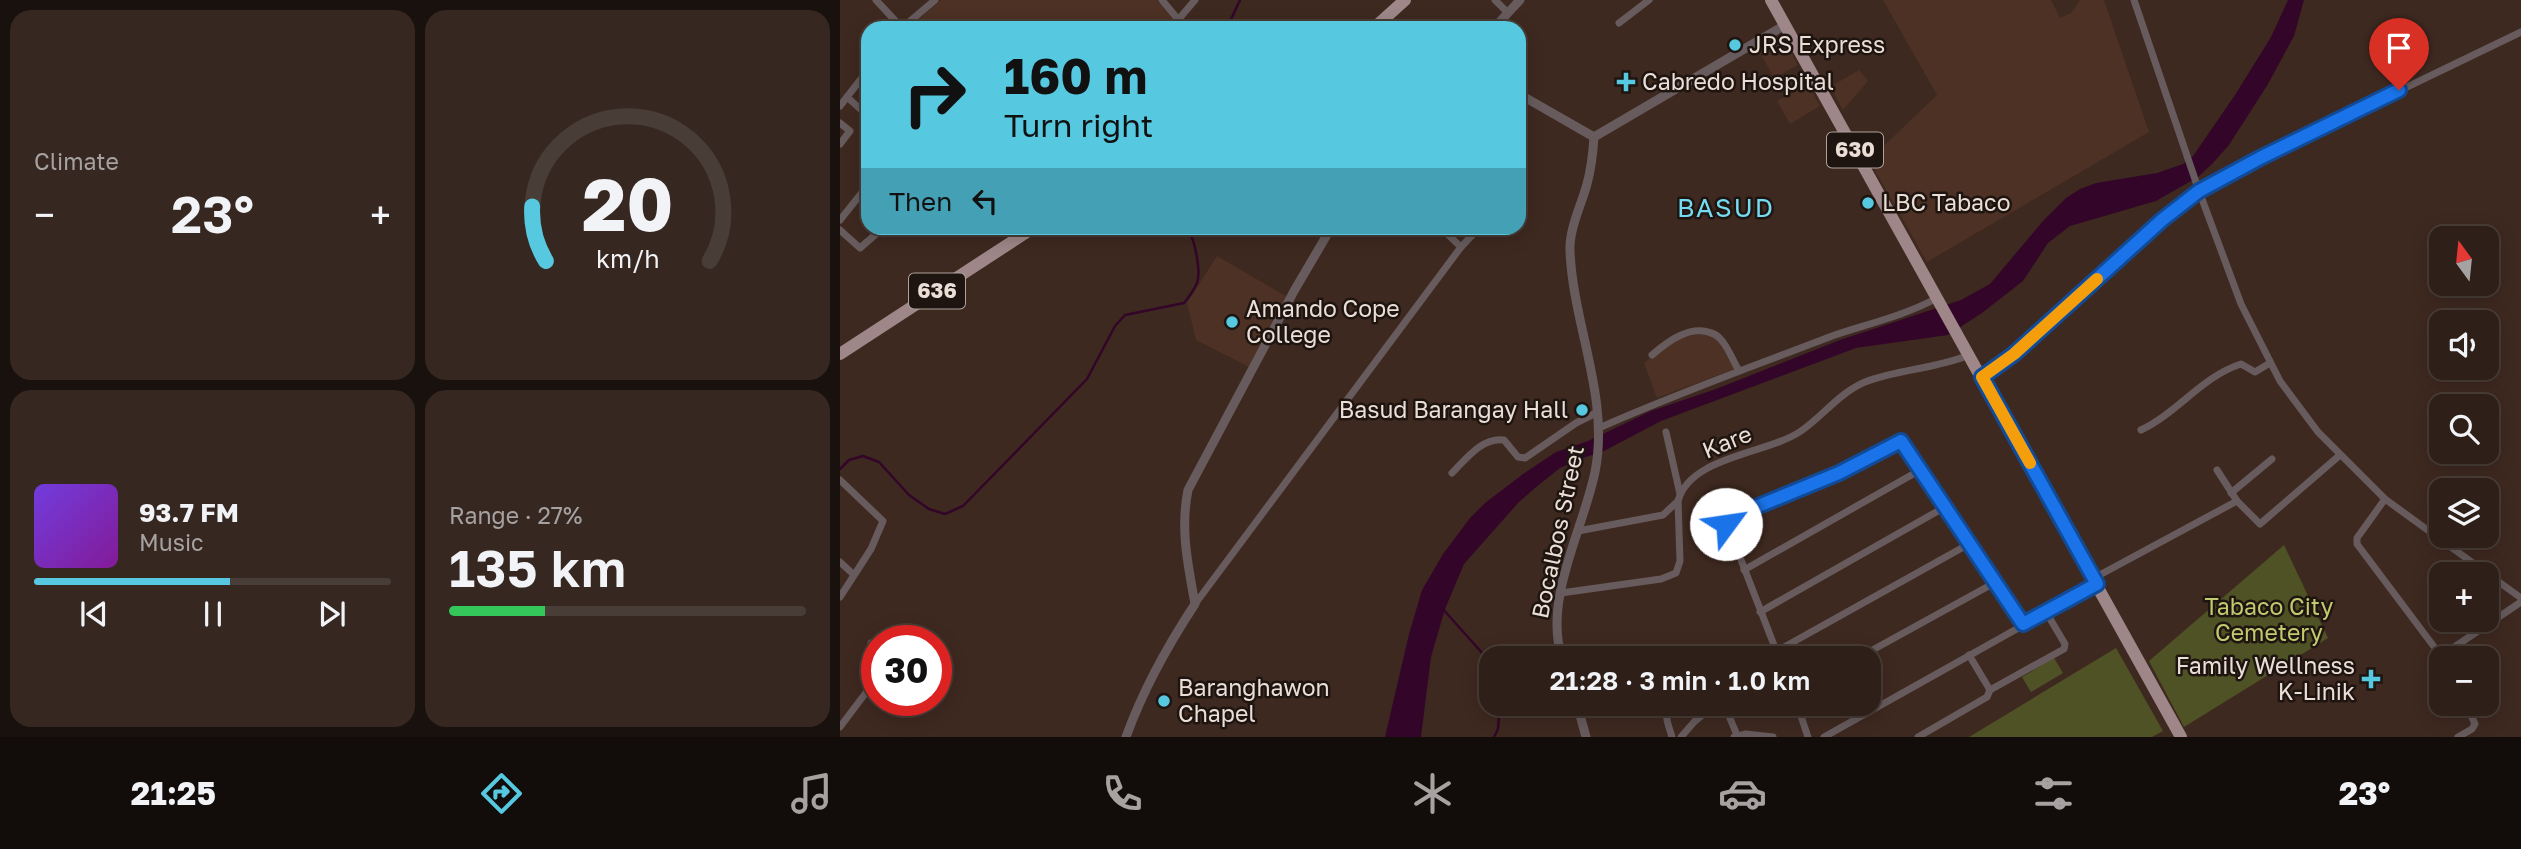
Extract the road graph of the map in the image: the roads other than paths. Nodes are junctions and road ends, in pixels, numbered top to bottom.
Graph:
1 (876, 0) edge
2 (935, 0) edge
3 (1162, 0) edge
4 (1195, 0) edge
5 (1405, 0) edge
6 (1495, 0) edge
7 (1520, 0) edge
8 (1649, 0) edge
9 (1771, 0) edge
10 (2134, 0) edge
11 (1508, 13) junction
12 (1178, 20) joint
13 (896, 21) edge
14 (910, 21) edge
15 (1382, 21) edge
16 (1501, 21) edge
17 (1619, 23) dead end
18 (1786, 25) junction
19 (2521, 32) edge
20 (861, 79) edge
21 (847, 97) junction
22 (1526, 98) edge
23 (840, 106) edge
24 (861, 110) edge
25 (840, 123) edge
26 (1594, 137) junction
27 (840, 144) edge
28 (2199, 191) junction
29 (861, 194) edge
30 (840, 220) edge
31 (840, 230) edge
32 (875, 235) edge
33 (1022, 235) edge
34 (1327, 235) edge
35 (1448, 235) edge
36 (1472, 235) edge
37 (1461, 247) junction
38 (1937, 299) junction
39 (840, 354) edge
40 (1652, 355) dead end
41 (1969, 355) junction
42 (2270, 363) junction
43 (1739, 371) junction
44 (1982, 377) junction
45 (1598, 412) junction
46 (1599, 429) junction
47 (2141, 430) dead end
48 (1666, 432) dead end
49 (2340, 455) junction
50 (2272, 459) dead end
51 (1922, 469) junction
52 (2217, 470) dead end
53 (1452, 473) dead end
54 (840, 480) edge
55 (2231, 493) junction
56 (1679, 498) junction
57 (2385, 499) junction
58 (2237, 501) junction
59 (1945, 507) junction
60 (1578, 531) junction
61 (1969, 544) junction
62 (840, 562) edge
63 (1744, 570) junction
64 (853, 574) junction
65 (2095, 581) junction
66 (1996, 582) junction
67 (1561, 593) junction
68 (840, 597) edge
69 (2521, 600) edge
70 (1195, 604) junction
71 (1760, 612) junction
72 (2046, 612) junction
73 (2023, 624) junction
74 (1560, 646) edge
75 (1774, 646) edge
76 (1793, 646) edge
77 (1880, 646) edge
78 (2434, 646) edge
79 (2457, 646) edge
80 (1969, 655) junction
81 (1990, 690) junction
82 (861, 699) edge
83 (1580, 716) edge
84 (1666, 716) edge
85 (1701, 716) edge
86 (1728, 716) edge
87 (1801, 716) edge
88 (2471, 716) edge
89 (840, 727) edge
90 (1735, 736) edge
91 (1126, 737) edge
92 (1586, 737) edge
93 (1672, 737) edge
94 (1681, 737) edge
95 (1773, 737) edge
96 (1808, 737) edge
97 (1824, 737) edge
98 (1918, 737) edge
99 (2181, 737) edge
100 (2458, 737) edge

1 - 13 street
2 - 14 street
3 - 12 street
4 - 12 street
5 - 15 main road
6 - 11 street
7 - 11 street
8 - 17 street
9 - 18 main road, 630
10 - 28 street
11 - 16 street
18 - 26 street
18 - 38 main road, 630
19 - 28 street
20 - 21 street
21 - 23 street
21 - 24 street
22 - 26 street
25 - 27 street
26 - 45 street, Bocalbos Street
28 - 42 street
28 - 44 street
29 - 30 street
31 - 32 street
33 - 39 main road, 636
34 - 70 street
35 - 37 street
36 - 37 street
37 - 70 street
38 - 41 main road, 630
38 - 43 street
40 - 43 street
41 - 44 main road, 630
41 - 56 street, Kare
42 - 47 street
42 - 49 street
43 - 46 street
44 - 65 main road, 630
45 - 46 street, Bocalbos Street
45 - 53 street
46 - 60 street, Bocalbos Street
48 - 56 street
49 - 57 street
49 - 58 street
50 - 55 street
51 - 59 street
51 - 63 street
51 - 63 street
52 - 55 street
54 - 64 street
55 - 58 street
56 - 60 street, Kare
56 - 67 street
57 - 69 street
57 - 78 street
58 - 65 street
59 - 61 street
59 - 71 street
60 - 67 street, Bocalbos Street
61 - 66 street
61 - 76 street
62 - 64 street
63 - 71 street
64 - 68 street
65 - 72 street
65 - 99 main road, 630
66 - 73 street
66 - 77 street
67 - 74 street, Bocalbos Street
69 - 79 street
70 - 91 street
71 - 75 street
72 - 73 street
72 - 81 street
73 - 80 street
80 - 81 street
80 - 97 street
81 - 98 street
82 - 89 street
83 - 92 street
84 - 93 street
85 - 94 street
86 - 90 street
87 - 96 street
88 - 100 street
90 - 95 street

